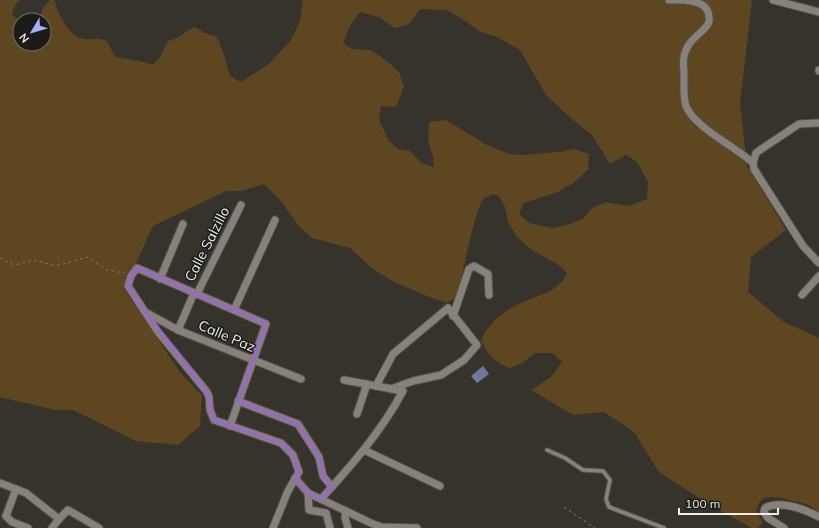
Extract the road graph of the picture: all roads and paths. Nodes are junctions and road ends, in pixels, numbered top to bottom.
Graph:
1 (669, 0) edge
2 (682, 0) edge
3 (685, 0) edge
4 (773, 0) edge
5 (702, 2) edge
6 (819, 12) edge
7 (819, 123) edge
8 (753, 163) junction
9 (241, 206) dead end
10 (275, 220) dead end
11 (183, 224) dead end
12 (0, 258) edge
13 (817, 259) edge
14 (131, 276) junction
15 (819, 276) edge
16 (160, 279) junction
17 (195, 294) junction
18 (489, 295) dead end
19 (802, 295) dead end
20 (234, 310) junction
21 (145, 312) junction
22 (453, 316) junction
23 (178, 330) junction
24 (253, 361) junction
25 (301, 379) dead end
26 (344, 380) dead end
27 (367, 384) junction
28 (376, 386) junction
29 (392, 389) junction
30 (238, 401) junction
31 (357, 414) dead end
32 (230, 426) junction
33 (364, 450) junction
34 (547, 450) dead end
35 (295, 478) junction
36 (0, 483) edge
37 (440, 486) dead end
38 (332, 487) junction
39 (16, 489) junction
40 (308, 493) junction
41 (321, 499) junction
42 (564, 507) dead end
43 (346, 511) junction
44 (819, 517) edge
45 (3, 518) edge
46 (58, 519) junction
47 (382, 527) edge
48 (28, 528) edge
49 (52, 528) edge
50 (98, 528) edge
51 (273, 528) edge
52 (330, 528) edge
53 (348, 528) edge
54 (417, 528) edge
55 (595, 528) edge
56 (664, 528) edge
57 (784, 528) edge

1 - 2 street
3 - 5 street
4 - 6 street
5 - 8 street
7 - 8 street
8 - 13 street
9 - 17 street, Calle Salzillo
10 - 20 street
11 - 16 street
12 - 14 path
14 - 16 street
14 - 21 street
15 - 19 street
16 - 17 street
17 - 20 street
17 - 23 street, Calle Salzillo
18 - 22 street
20 - 24 street
21 - 23 street, Calle Paz
21 - 32 street
22 - 28 street
22 - 29 street
23 - 24 street, Calle Paz
24 - 25 street, Calle Paz
24 - 30 street
26 - 27 street
27 - 28 street
27 - 31 street
28 - 29 street
29 - 33 street
30 - 32 street
30 - 38 street
32 - 35 street
33 - 37 street
33 - 38 street
34 - 56 lane
35 - 40 street
35 - 51 street
36 - 39 street
38 - 41 street
39 - 45 street
39 - 46 street
40 - 41 street
40 - 52 street
41 - 43 street
42 - 55 path
43 - 47 street
43 - 53 street
44 - 57 street
45 - 48 street
46 - 49 street
46 - 50 street
47 - 54 street

